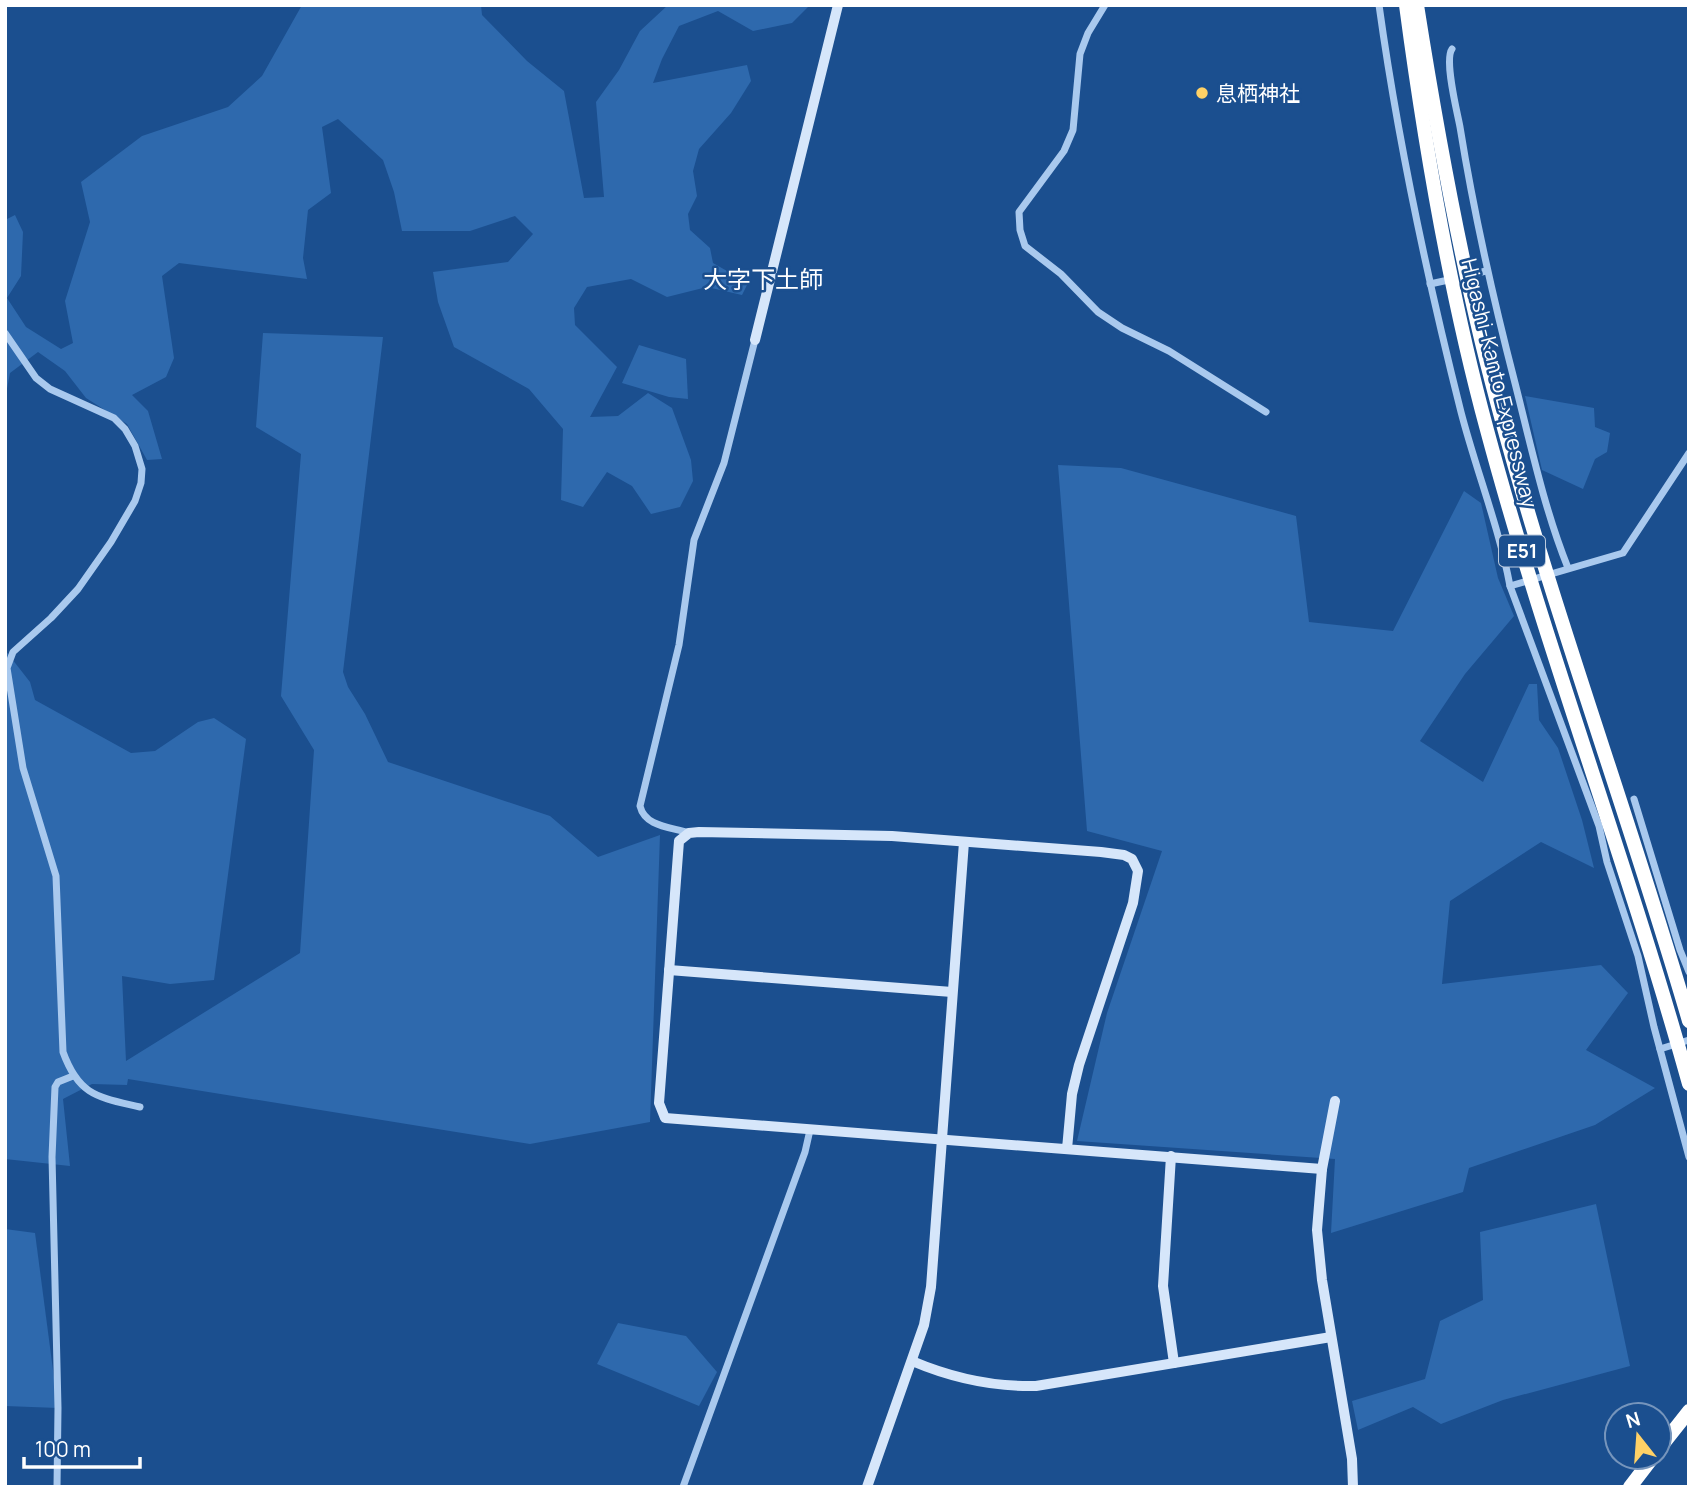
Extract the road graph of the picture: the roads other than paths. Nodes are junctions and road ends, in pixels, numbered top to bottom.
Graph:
1 (838, 5) edge
2 (1105, 5) edge
3 (1379, 5) edge
4 (1406, 5) edge
5 (1418, 5) edge
6 (1452, 49) dead end
7 (1484, 271) junction
8 (1432, 283) junction
9 (5, 333) edge
10 (755, 340) joint
11 (1266, 412) dead end
12 (1689, 453) edge
13 (1565, 569) junction
14 (1514, 585) junction
15 (1634, 799) dead end
16 (689, 833) junction
17 (964, 842) junction
18 (669, 970) junction
19 (1689, 972) edge
20 (952, 992) junction
21 (1689, 1021) edge
22 (1689, 1040) edge
23 (1662, 1048) junction
24 (72, 1076) junction
25 (1689, 1084) edge
26 (1335, 1101) dead end
27 (139, 1107) dead end
28 (810, 1130) junction
29 (942, 1140) junction
30 (1067, 1149) junction
31 (1171, 1157) junction
32 (1689, 1157) edge
33 (1322, 1170) junction
34 (1331, 1337) junction
35 (912, 1361) junction
36 (1174, 1363) junction
37 (1689, 1411) edge
38 (1673, 1431) edge
39 (1642, 1471) edge
40 (57, 1487) edge
41 (683, 1487) edge
42 (867, 1487) edge
43 (1353, 1487) edge
44 (1630, 1487) edge

1 - 10 street
2 - 11 street
3 - 8 street
4 - 25 highway, Higashi-Kanto Expressway / E51
5 - 21 highway, Higashi-Kanto Expressway / E51
6 - 7 street
7 - 8 street
7 - 13 street
8 - 14 street
9 - 24 street
10 - 16 street
12 - 13 street
13 - 14 street
14 - 23 street
15 - 19 street
16 - 17 street
16 - 18 street
17 - 20 street
17 - 30 street
18 - 20 street
18 - 28 street
20 - 29 street
22 - 23 street
23 - 32 street
24 - 27 street
24 - 40 street
26 - 33 street
28 - 29 street
28 - 41 street
29 - 30 street
29 - 35 street
30 - 31 street
31 - 33 street
31 - 36 street
33 - 34 street
34 - 36 street
34 - 43 street
35 - 36 street
35 - 42 street
37 - 38 highway
39 - 44 highway

